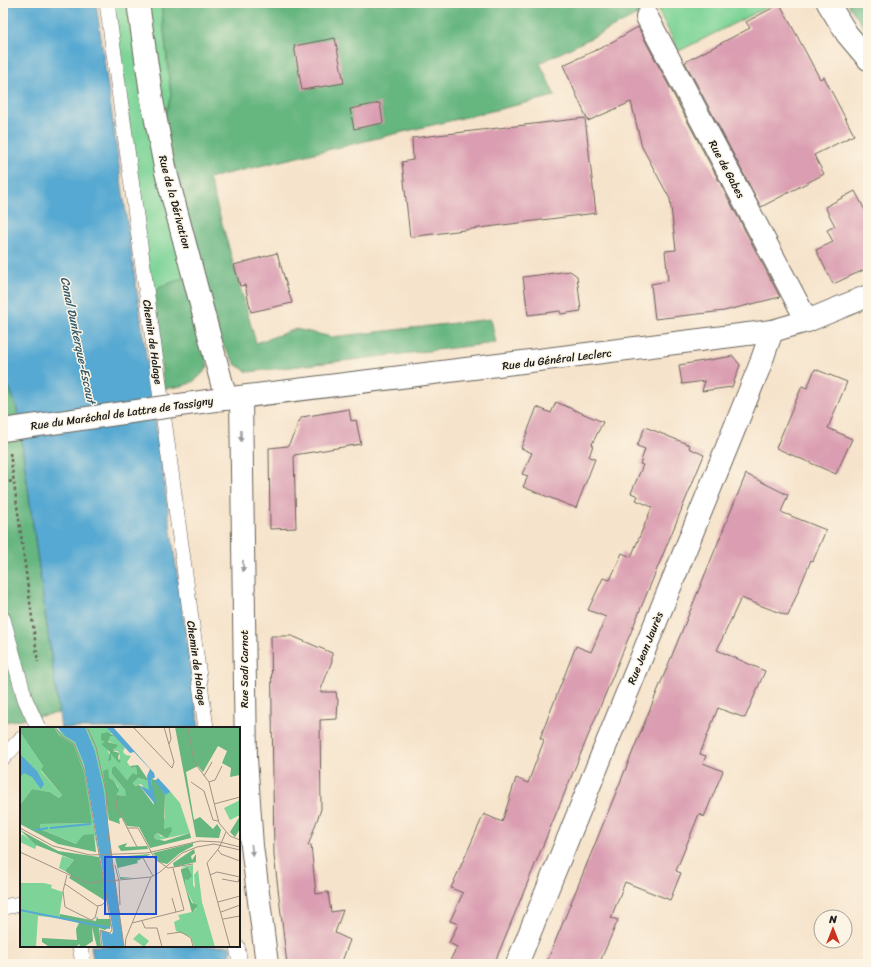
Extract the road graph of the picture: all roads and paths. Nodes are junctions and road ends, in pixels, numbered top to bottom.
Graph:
1 (107, 3) edge
2 (138, 3) edge
3 (828, 3) edge
4 (647, 17) dead end
5 (868, 59) edge
6 (868, 296) edge
7 (806, 321) junction
8 (772, 331) junction
9 (3, 391) edge
10 (227, 399) junction
11 (6, 408) dead end
12 (3, 430) edge
13 (10, 452) dead end
14 (13, 482) junction
15 (3, 483) edge
16 (3, 619) edge
17 (38, 666) dead end
18 (35, 727) edge
19 (206, 727) edge
20 (20, 740) edge
21 (3, 758) edge
22 (20, 904) edge
23 (3, 906) edge
24 (80, 947) edge
25 (237, 947) edge
26 (83, 964) edge
27 (240, 964) edge
28 (267, 964) edge
29 (517, 964) edge

1 - 19 lane, Chemin de Halage
2 - 10 street, Rue de la Dérivation
3 - 5 street
4 - 7 street, Rue de Gabes
6 - 7 street, Rue du Général Leclerc
7 - 8 street, Rue du Général Leclerc
8 - 10 street, Rue du Général Leclerc
8 - 29 street, Rue Jean Jaurès
9 - 11 path
10 - 12 street, Rue du Maréchal de Lattre de Tassigny, bridge
10 -> 28 street, Rue Sadi Carnot
13 - 14 path
14 - 15 path
14 - 17 path
16 - 18 lane
20 - 21 lane
22 - 23 lane
24 - 26 lane
25 - 27 lane

